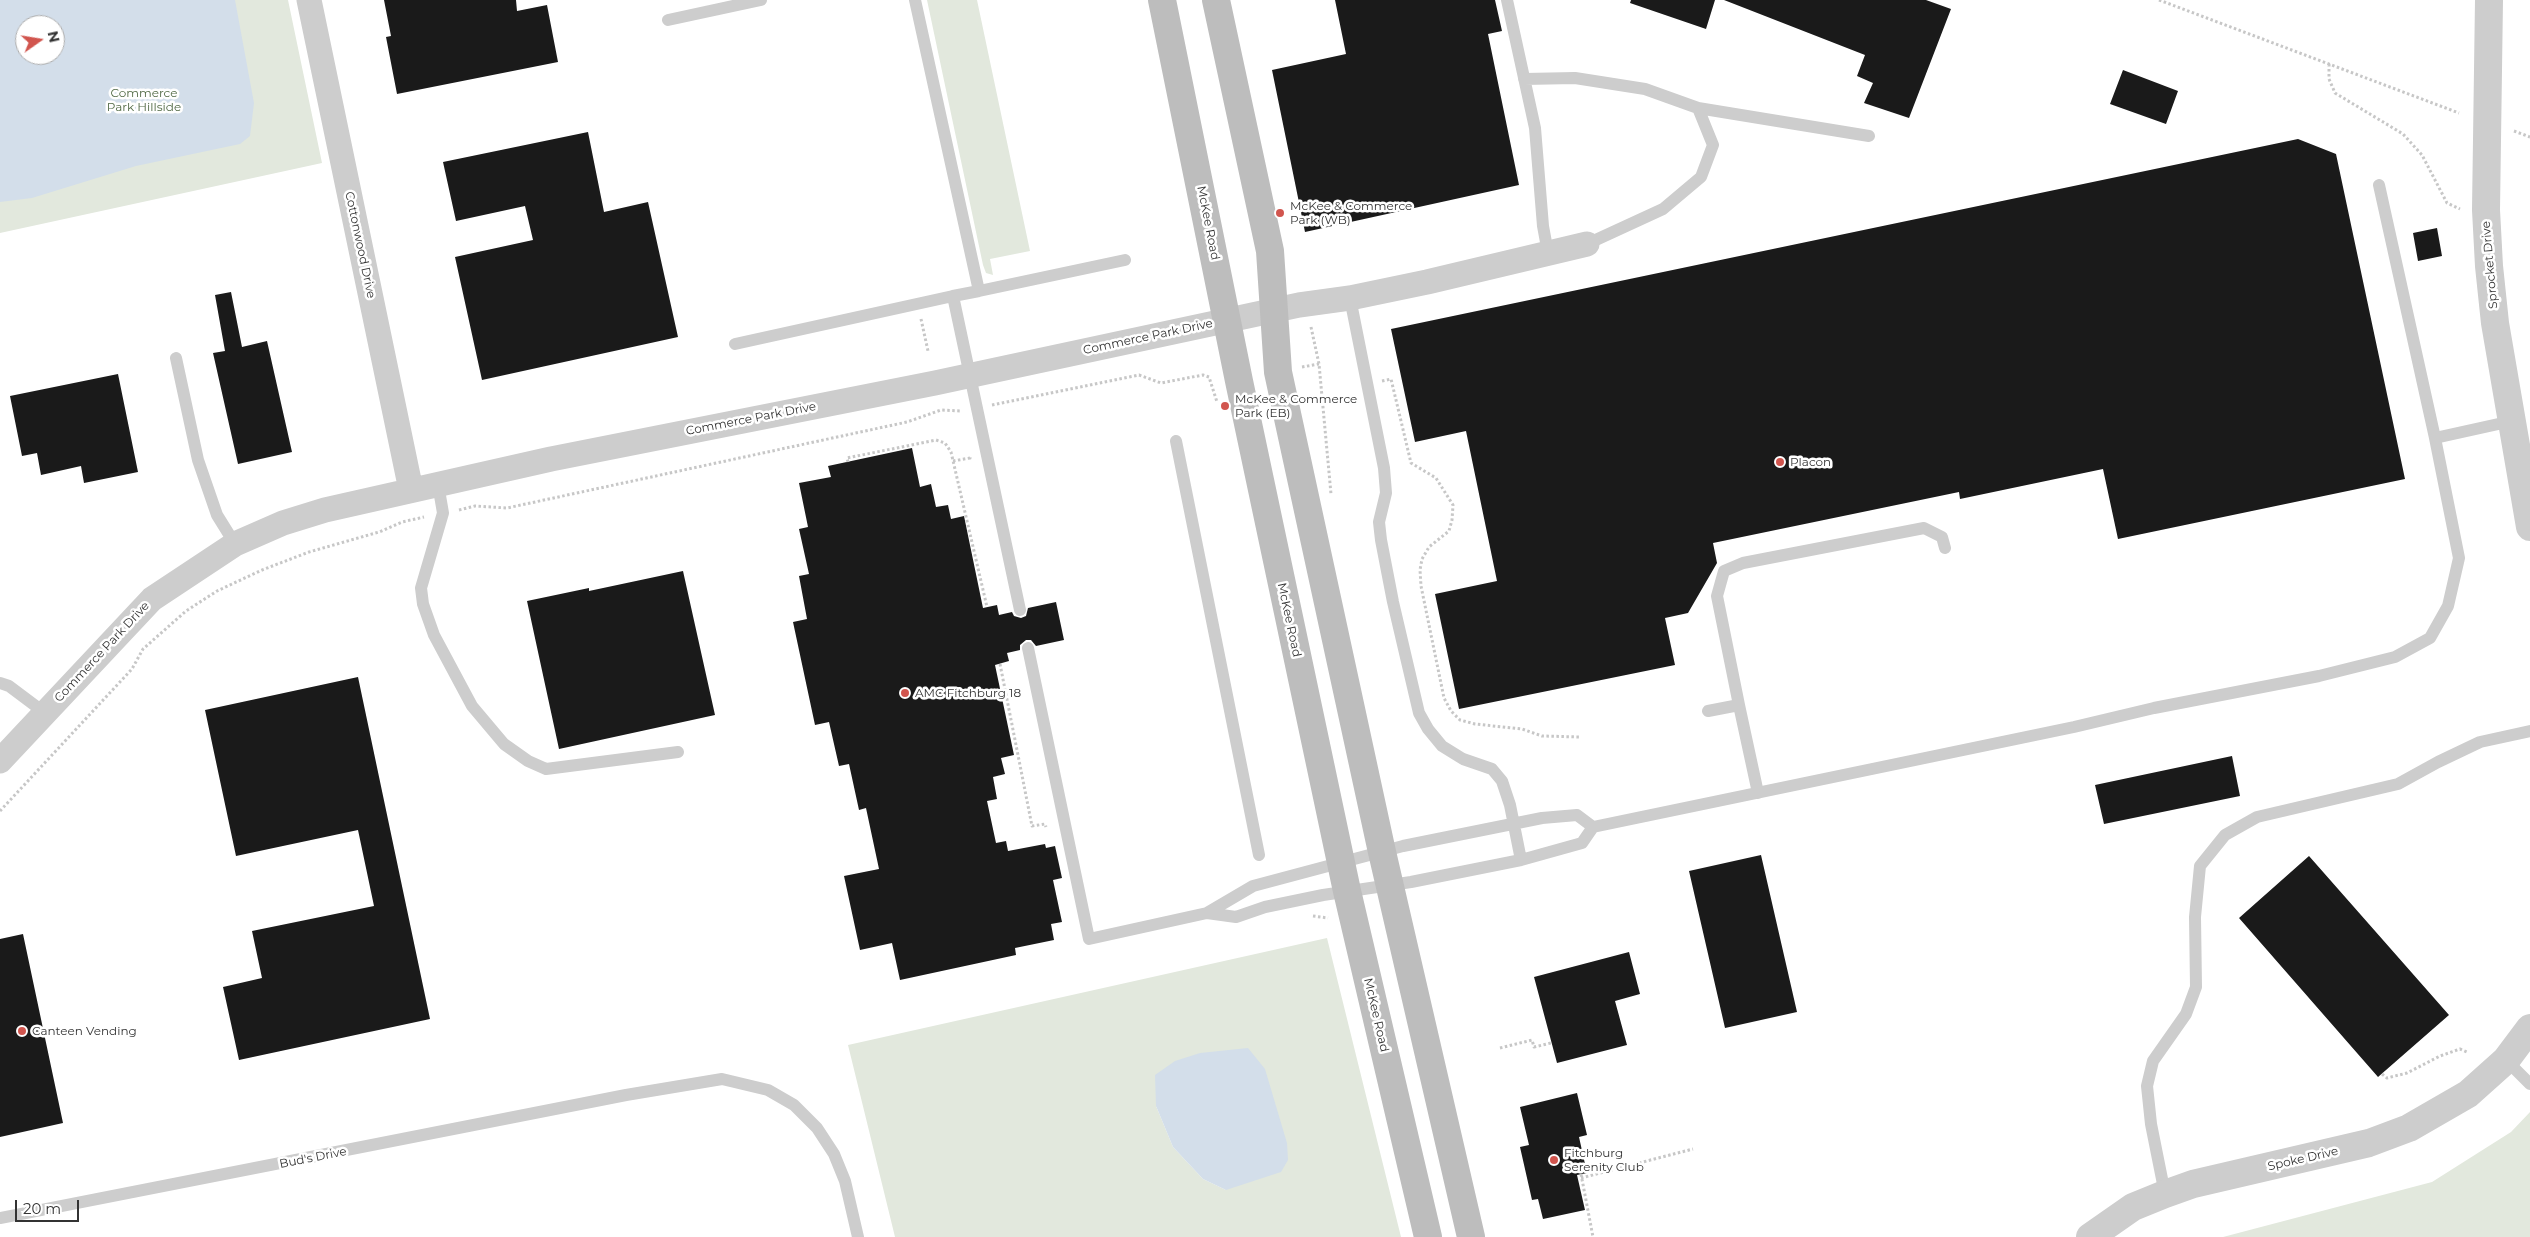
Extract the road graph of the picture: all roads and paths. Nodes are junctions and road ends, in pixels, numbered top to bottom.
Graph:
1 (309, 0) edge
2 (761, 0) edge
3 (915, 0) edge
4 (1162, 0) edge
5 (1216, 0) edge
6 (1507, 0) edge
7 (2159, 0) edge
8 (2489, 0) edge
9 (668, 20) dead end
10 (2329, 64) junction
11 (1524, 79) junction
12 (1698, 108) junction
13 (2458, 112) dead end
14 (2514, 131) dead end
15 (1869, 136) dead end
16 (2530, 137) edge
17 (2379, 185) dead end
18 (2460, 210) dead end
19 (1587, 244) joint
20 (1548, 252) junction
21 (1125, 260) dead end
22 (979, 291) junction
23 (954, 296) junction
24 (1350, 298) junction
25 (918, 304) junction
26 (1274, 310) junction
27 (1228, 320) junction
28 (1310, 324) dead end
29 (734, 344) dead end
30 (928, 351) dead end
31 (176, 358) dead end
32 (1319, 364) junction
33 (1300, 368) dead end
34 (1318, 370) dead end
35 (970, 374) junction
36 (1368, 384) junction
37 (1214, 394) dead end
38 (977, 408) junction
39 (2512, 421) junction
40 (2435, 438) junction
41 (1176, 441) dead end
42 (964, 459) dead end
43 (848, 462) dead end
44 (953, 462) junction
45 (438, 484) junction
46 (412, 490) junction
47 (443, 513) junction
48 (2530, 527) edge
49 (235, 544) junction
50 (1945, 548) dead end
51 (987, 607) dead end
52 (1020, 610) dead end
53 (1028, 648) dead end
54 (1000, 664) dead end
55 (0, 683) edge
56 (1739, 705) junction
57 (1708, 711) dead end
58 (45, 713) junction
59 (2530, 730) edge
60 (1581, 737) dead end
61 (678, 752) dead end
62 (0, 761) edge
63 (1758, 793) junction
64 (0, 811) edge
65 (1514, 824) junction
66 (1593, 827) junction
67 (1047, 832) dead end
68 (1382, 852) junction
69 (1258, 855) dead end
70 (1521, 860) junction
71 (1341, 864) junction
72 (1390, 885) junction
73 (1347, 891) junction
74 (1207, 913) junction
75 (2530, 1028) edge
76 (1551, 1043) dead end
77 (1500, 1048) dead end
78 (2467, 1052) dead end
79 (2506, 1060) junction
80 (2382, 1074) dead end
81 (2530, 1084) edge
82 (1694, 1149) dead end
83 (2165, 1194) junction
84 (0, 1218) edge
85 (858, 1237) edge
86 (1428, 1237) edge
87 (1471, 1237) edge
88 (1593, 1237) edge
89 (2090, 1237) edge

1 - 46 street, Cottonwood Drive
2 - 9 lane
3 - 22 lane
4 - 27 main road, McKee Road
5 - 26 main road
6 - 11 lane
7 - 10 path
8 - 39 street, Sprocket Drive
10 - 13 path
10 - 18 path
11 - 12 lane
11 - 20 lane
12 - 15 lane
12 - 19 lane
14 - 16 path
17 - 40 lane
19 - 20 street, Commerce Park Drive
20 - 24 street, Commerce Park Drive
21 - 22 lane
22 - 23 lane
23 - 25 lane
23 - 35 lane
24 - 26 street, Commerce Park Drive
24 - 36 lane
25 - 29 lane
25 - 30 path
26 - 27 street, Commerce Park Drive
26 - 68 main road
27 - 35 street, Commerce Park Drive
27 - 71 main road, McKee Road
28 - 32 path
31 - 49 lane
32 - 33 path
32 - 34 path
35 - 38 lane
35 - 45 street, Commerce Park Drive
36 - 60 path
36 - 65 lane
37 - 38 path
38 - 47 path
38 - 52 lane
39 - 40 lane
39 - 48 street, Sprocket Drive
40 - 63 lane
41 - 69 lane
42 - 44 path
43 - 44 path
44 - 51 path
45 - 46 street, Commerce Park Drive
45 - 47 lane
46 - 49 street, Commerce Park Drive
47 - 61 lane
47 - 64 path
49 - 58 street, Commerce Park Drive
50 - 56 lane
53 - 74 lane
54 - 67 path
55 - 58 lane
56 - 57 lane
56 - 63 lane
58 - 62 street, Commerce Park Drive
59 - 83 lane
63 - 66 lane
65 - 66 lane
65 - 68 lane
65 - 70 lane
66 - 70 lane
68 - 71 lane
68 - 72 main road
70 - 72 lane
71 - 73 main road, McKee Road
71 - 74 lane
72 - 73 lane
72 - 87 main road
73 - 74 lane
73 - 86 main road, McKee Road
75 - 79 street
76 - 77 path
78 - 80 path
79 - 81 lane
79 - 83 street, Spoke Drive
82 - 88 path
83 - 89 street, Spoke Drive
84 - 85 lane, Bud's Drive

